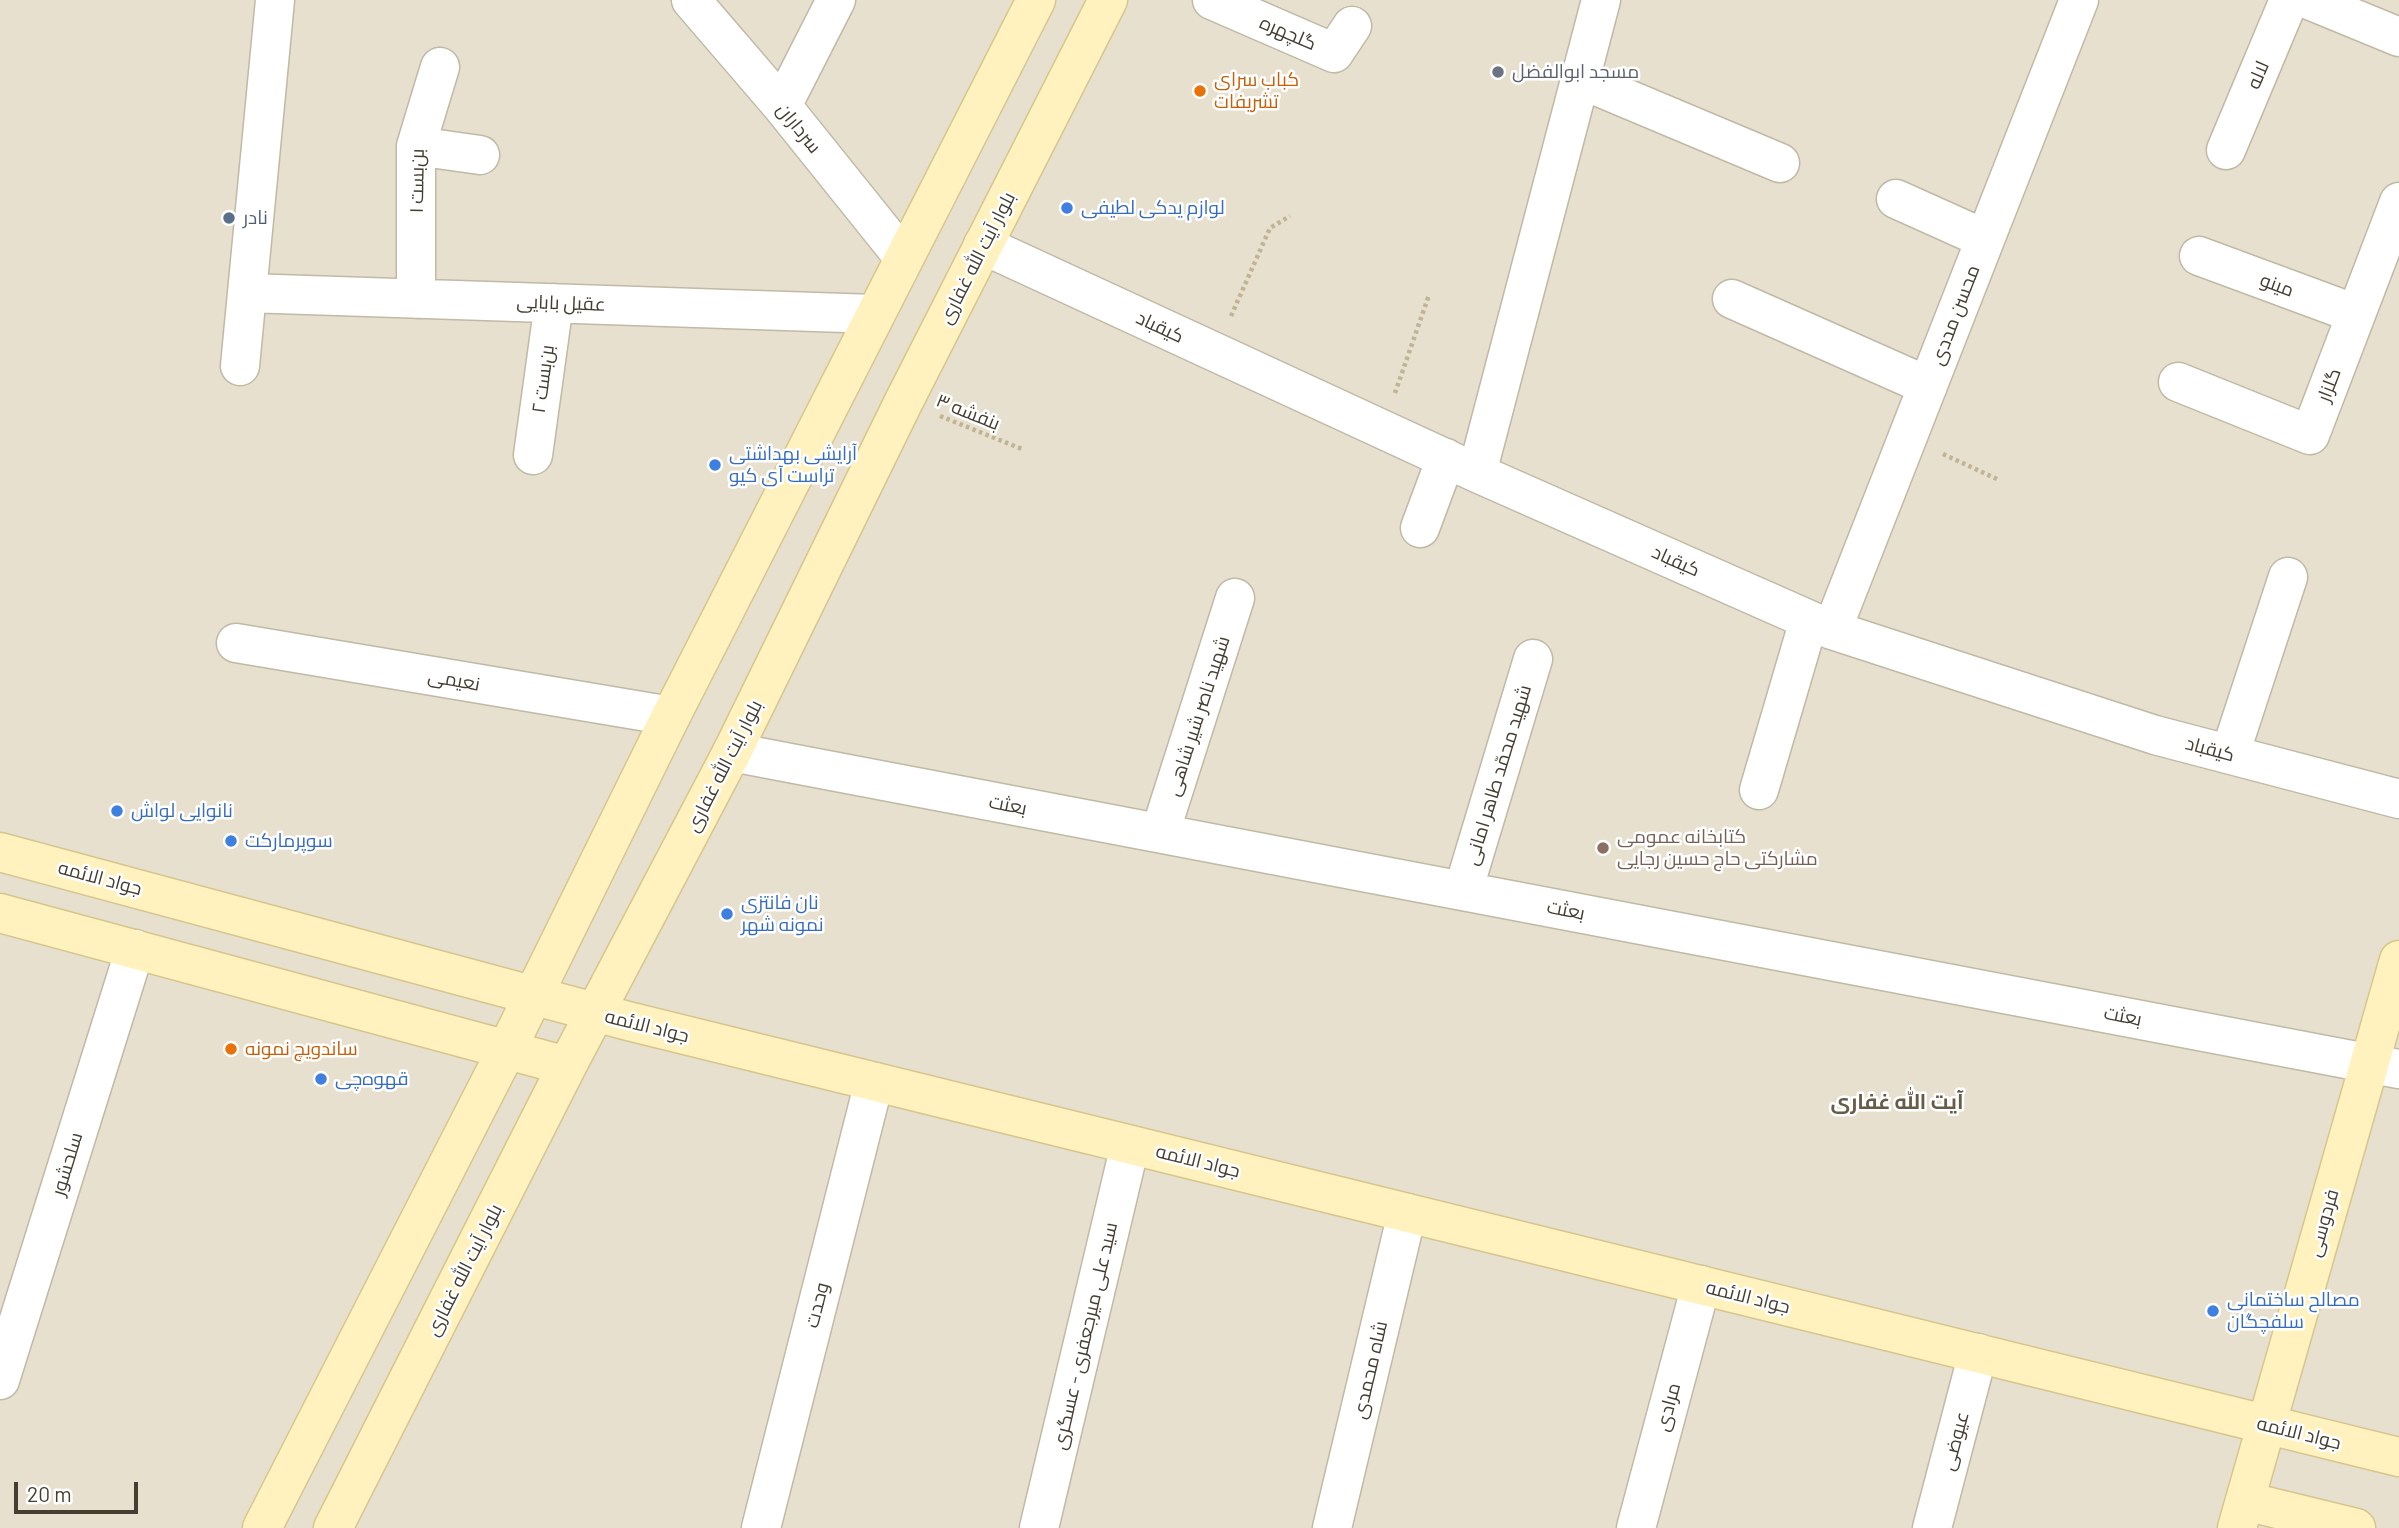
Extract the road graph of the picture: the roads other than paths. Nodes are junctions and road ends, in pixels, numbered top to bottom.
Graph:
1 (275, 0) edge
2 (691, 0) edge
3 (836, 0) edge
4 (1036, 0) edge
5 (1108, 0) edge
6 (1212, 0) edge
7 (1601, 0) edge
8 (2078, 0) edge
9 (2289, 0) edge
10 (2326, 3) edge
11 (1352, 26) dead end
12 (2399, 37) edge
13 (440, 66) dead end
14 (1580, 79) junction
15 (782, 106) junction
16 (416, 146) junction
17 (2226, 150) dead end
18 (480, 155) dead end
19 (1780, 163) dead end
20 (1896, 199) dead end
21 (2399, 202) edge
22 (1985, 239) junction
23 (983, 245) junction
24 (2199, 256) dead end
25 (904, 258) junction
26 (247, 293) junction
27 (416, 299) junction
28 (1732, 299) dead end
29 (554, 303) junction
30 (875, 314) junction
31 (2356, 314) junction
32 (240, 366) dead end
33 (2178, 382) dead end
34 (1928, 386) junction
35 (533, 454) dead end
36 (1461, 466) junction
37 (1420, 528) dead end
38 (2288, 577) dead end
39 (1235, 598) dead end
40 (1820, 625) junction
41 (236, 643) dead end
42 (1533, 659) dead end
43 (671, 716) junction
44 (732, 752) junction
45 (2230, 754) junction
46 (1759, 790) dead end
47 (2399, 799) edge
48 (1160, 834) junction
49 (0, 852) edge
50 (1462, 891) junction
51 (0, 913) edge
52 (135, 949) junction
53 (2399, 960) edge
54 (534, 996) junction
55 (595, 1013) junction
56 (508, 1049) junction
57 (567, 1066) junction
58 (2384, 1066) edge
59 (874, 1082) junction
60 (1130, 1144) junction
61 (1407, 1213) junction
62 (1701, 1285) junction
63 (1978, 1353) junction
64 (0, 1380) edge
65 (2265, 1424) junction
66 (2399, 1457) edge
67 (2241, 1515) edge
68 (262, 1528) edge
69 (333, 1528) edge
70 (761, 1528) edge
71 (1039, 1528) edge
72 (1332, 1528) edge
73 (1636, 1528) edge
74 (1932, 1528) edge
75 (2356, 1528) edge

1 - 26 street
2 - 15 street, سرداران
3 - 15 street
4 - 25 main road
5 - 23 main road, بلوار آیت الله غفاری
6 - 11 street, گلچهره
7 - 14 street
8 - 22 street, محسن مددی
9 - 17 street, لاله
10 - 12 street
13 - 16 street, بن‌بست ۱
14 - 19 street
14 - 36 street
15 - 25 street, سرداران
16 - 18 street
16 - 27 street, بن‌بست ۱
20 - 22 street
21 - 31 street, گلزار
22 - 34 street, محسن مددی
23 - 36 street, کیقباد
23 - 44 main road, بلوار آیت الله غفاری
24 - 31 street, مینو
25 - 30 main road
26 - 27 street, عقیل بابایی
26 - 32 street
27 - 29 street, عقیل بابایی
28 - 34 street
29 - 30 street, عقیل بابایی
29 - 35 street, بن‌بست ۲
30 - 43 main road
31 - 33 street, گلزار
34 - 40 street, محسن مددی
36 - 37 street
36 - 40 street, کیقباد
38 - 45 street
39 - 48 street, شهید ناصر شیر شاهی
40 - 45 street, کیقباد
40 - 46 street, محسن مددی
41 - 43 street, نعیمی
42 - 50 street, شهید محمّد طاهر امانی
43 - 54 main road
44 - 48 street, بعثت
44 - 55 main road, بلوار آیت الله غفاری
45 - 47 street, کیقباد
48 - 50 street, بعثت
49 - 54 main road, جواد الائمه
50 - 58 street, بعثت
51 - 52 main road
52 - 56 main road
52 - 64 street, سلحشور
53 - 58 main road, فردوسی
54 - 55 main road, جواد الائمه
54 - 56 main road
55 - 57 main road, بلوار آیت الله غفاری
55 - 59 main road, جواد الائمه
56 - 57 main road
56 - 68 main road
57 - 69 main road, بلوار آیت الله غفاری
58 - 65 main road, فردوسی
59 - 60 main road, جواد الائمه
59 - 70 street, وحدت
60 - 61 main road, جواد الائمه
60 - 71 street, سید علی میرجعفری - عسگری
61 - 62 main road, جواد الائمه
61 - 72 street, شاه محمدی
62 - 63 main road, جواد الائمه
62 - 73 street, مرادی
63 - 65 main road, جواد الائمه
63 - 74 street, عیوضی
65 - 66 main road, جواد الائمه
65 - 67 main road, فردوسی
67 - 75 main road

